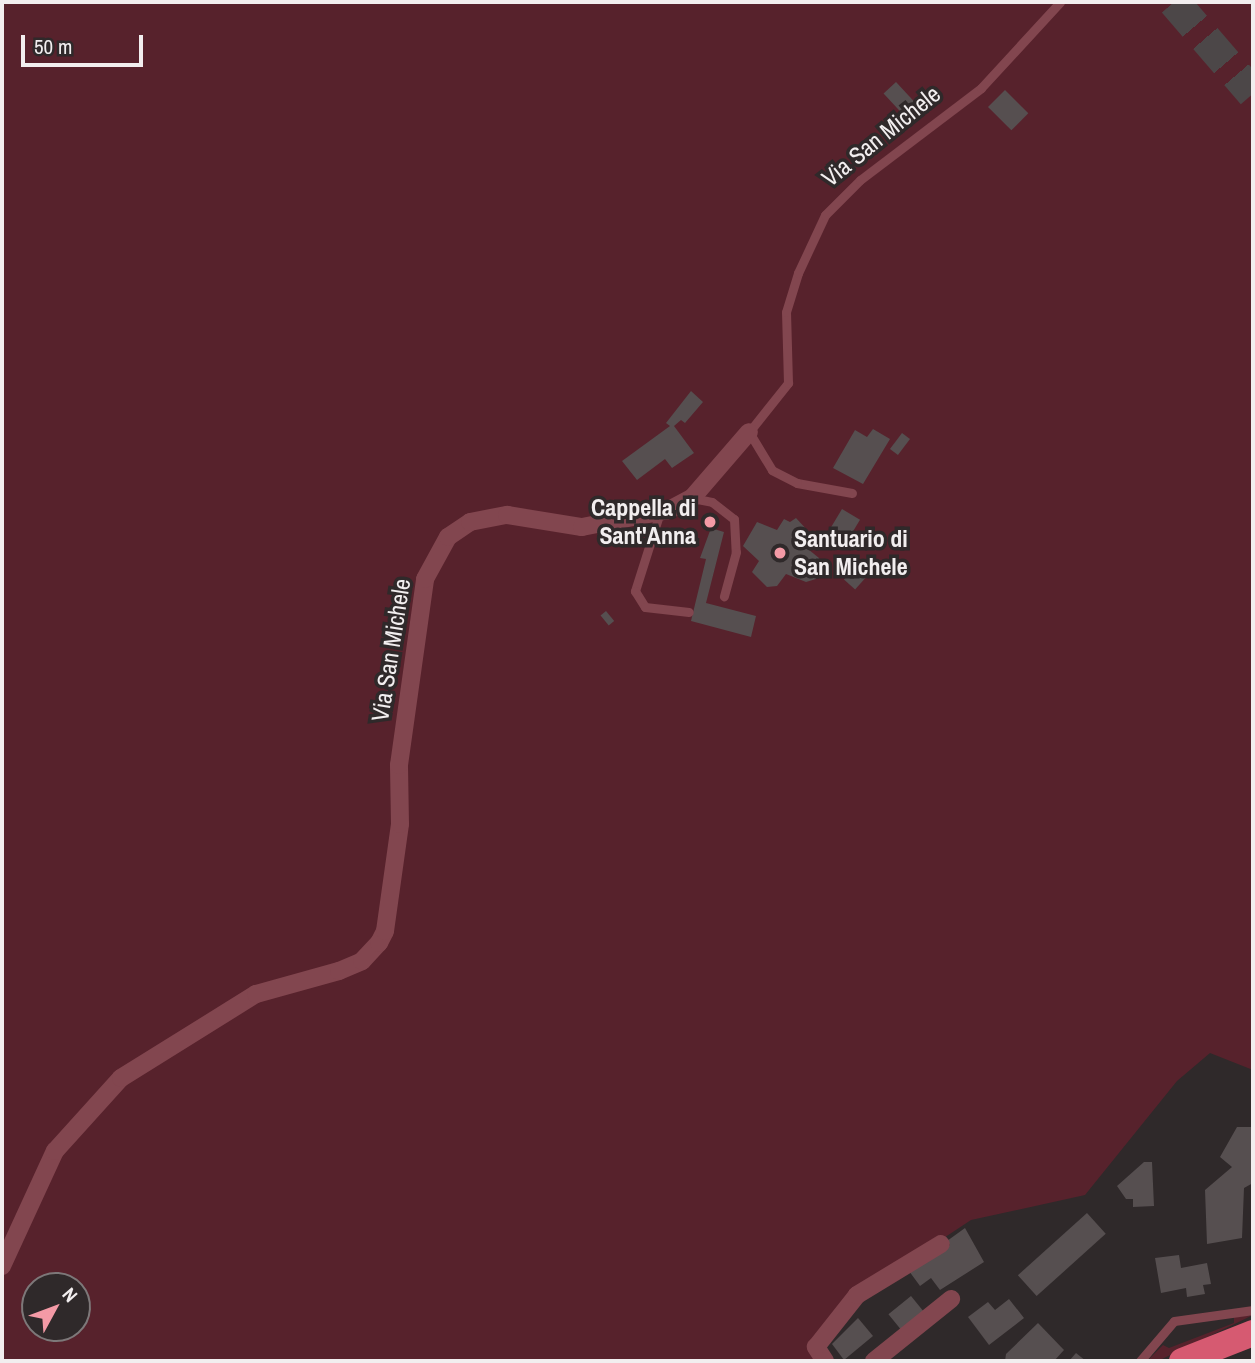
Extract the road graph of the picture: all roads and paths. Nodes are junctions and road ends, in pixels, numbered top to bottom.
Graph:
1 (1060, 2) edge
2 (749, 432) junction
3 (852, 493) dead end
4 (692, 498) junction
5 (660, 512) junction
6 (724, 596) dead end
7 (689, 612) dead end
8 (941, 1244) dead end
9 (2, 1266) edge
10 (951, 1299) dead end
11 (1253, 1310) edge
12 (1253, 1333) edge
13 (825, 1361) edge
14 (874, 1361) edge
15 (1140, 1361) edge
16 (1182, 1361) edge

1 - 2 lane, Via San Michele
2 - 3 lane
2 - 4 street, Via San Michele
4 - 5 street, Via San Michele
4 - 6 lane
5 - 7 lane
5 - 9 street, Via San Michele
8 - 13 street
10 - 14 street
11 - 15 lane
12 - 16 main road

